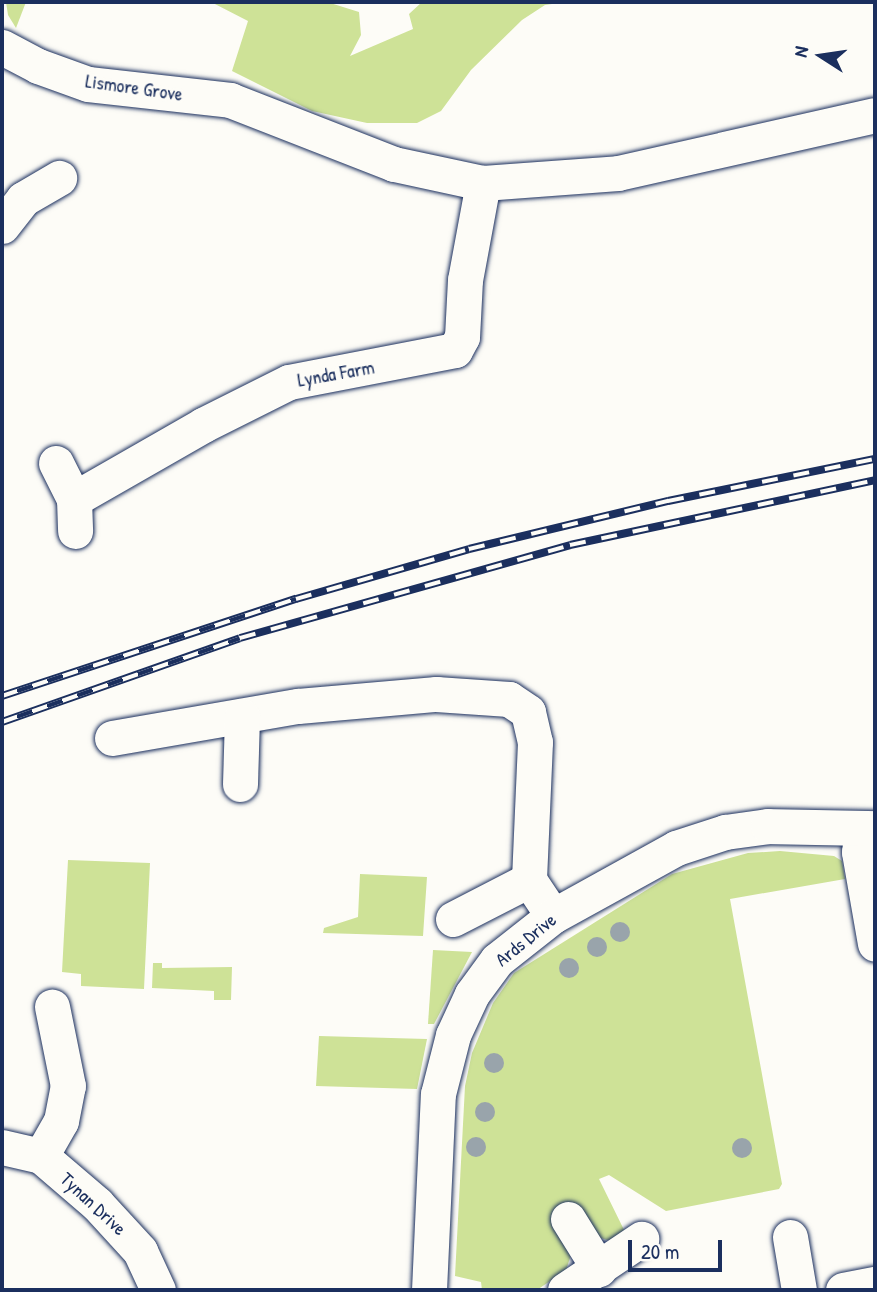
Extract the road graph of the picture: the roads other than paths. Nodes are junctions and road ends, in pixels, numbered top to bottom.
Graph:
1 (2, 47) edge
2 (875, 115) edge
3 (59, 178) dead end
4 (483, 183) junction
5 (2, 226) edge
6 (55, 463) dead end
7 (242, 716) junction
8 (112, 738) dead end
9 (240, 784) dead end
10 (868, 828) edge
11 (529, 880) junction
12 (553, 916) junction
13 (453, 919) dead end
14 (875, 944) edge
15 (52, 1007) dead end
16 (2, 1147) edge
17 (41, 1156) junction
18 (568, 1219) dead end
19 (790, 1237) dead end
20 (641, 1239) dead end
21 (599, 1269) junction
22 (875, 1284) edge
23 (158, 1290) edge
24 (429, 1290) edge
25 (565, 1290) edge
26 (799, 1290) edge
27 (843, 1290) edge

1 - 4 street, Lismore Grove
2 - 4 street
3 - 5 street
4 - 6 street, Lynda Farm
7 - 8 street
7 - 9 street
7 - 11 street
10 - 12 street, Ards Drive
10 - 14 street
11 - 12 street
11 - 13 street
12 - 24 street, Ards Drive
15 - 17 street
16 - 17 street, Tynan Drive
17 - 23 street, Tynan Drive
18 - 21 street
19 - 26 street
20 - 21 street
21 - 25 street
22 - 27 street

